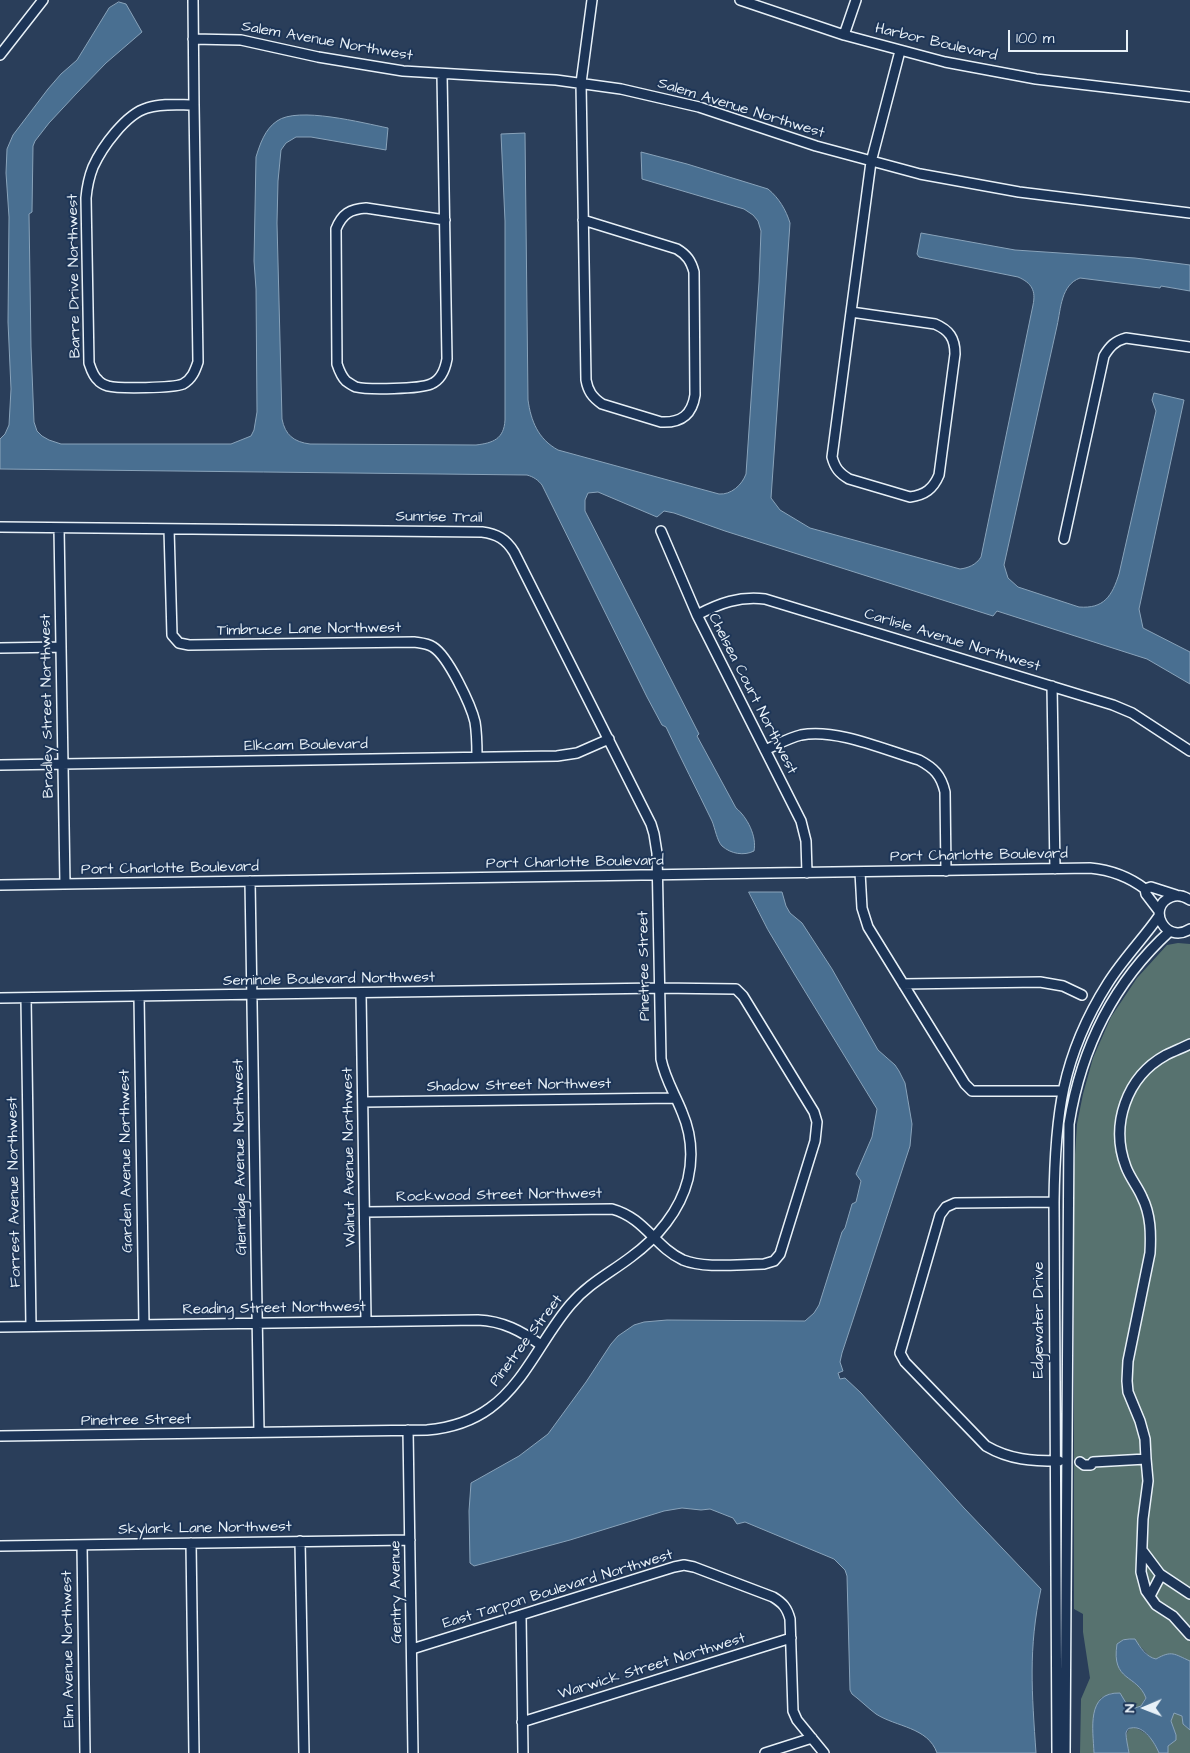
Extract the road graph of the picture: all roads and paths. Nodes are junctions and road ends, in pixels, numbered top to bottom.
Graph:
1 (43, 0) edge
2 (193, 0) edge
3 (592, 0) edge
4 (740, 0) edge
5 (856, 0) edge
6 (844, 35) junction
7 (194, 39) junction
8 (900, 51) junction
9 (0, 55) edge
10 (442, 75) junction
11 (581, 83) junction
12 (1190, 97) edge
13 (194, 105) junction
14 (871, 162) junction
15 (1190, 213) edge
16 (444, 220) junction
17 (583, 220) junction
18 (851, 312) junction
19 (1190, 347) edge
20 (0, 527) edge
21 (59, 528) junction
22 (169, 529) junction
23 (661, 531) dead end
24 (1064, 540) dead end
25 (697, 615) junction
26 (61, 647) junction
27 (0, 648) edge
28 (1052, 686) junction
29 (608, 739) junction
30 (765, 750) junction
31 (1190, 751) edge
32 (477, 758) junction
33 (63, 764) junction
34 (0, 765) edge
35 (1055, 869) junction
36 (946, 871) junction
37 (860, 872) junction
38 (807, 873) junction
39 (657, 875) junction
40 (250, 881) junction
41 (65, 884) junction
42 (0, 885) edge
43 (1145, 888) junction
44 (1184, 895) edge
45 (1159, 913) junction
46 (1190, 928) edge
47 (1174, 932) junction
48 (1190, 939) edge
49 (903, 984) junction
50 (659, 988) junction
51 (361, 993) junction
52 (252, 994) junction
53 (1082, 995) dead end
54 (139, 996) junction
55 (0, 998) edge
56 (26, 998) junction
57 (1190, 1044) edge
58 (1062, 1091) junction
59 (675, 1098) junction
60 (363, 1102) junction
61 (1054, 1202) junction
62 (365, 1212) junction
63 (654, 1236) junction
64 (366, 1321) junction
65 (257, 1323) junction
66 (144, 1325) junction
67 (31, 1326) junction
68 (0, 1327) edge
69 (541, 1345) junction
70 (408, 1430) junction
71 (259, 1432) junction
72 (0, 1436) edge
73 (1146, 1459) junction
74 (1054, 1461) junction
75 (1067, 1461) junction
76 (410, 1540) junction
77 (300, 1541) junction
78 (191, 1543) junction
79 (82, 1545) junction
80 (0, 1546) edge
81 (1141, 1550) junction
82 (1161, 1575) junction
83 (1190, 1594) edge
84 (1150, 1596) junction
85 (521, 1615) junction
86 (1190, 1635) edge
87 (791, 1638) junction
88 (412, 1649) junction
89 (522, 1722) junction
90 (812, 1738) junction
91 (85, 1753) edge
92 (194, 1753) edge
93 (304, 1753) edge
94 (413, 1753) edge
95 (523, 1753) edge
96 (765, 1753) edge
97 (824, 1753) edge
98 (1057, 1753) edge
99 (1065, 1753) edge

1 - 9 street
2 - 7 street, Barre Drive Northwest
3 - 11 street
4 - 6 street, Harbor Boulevard
5 - 6 street
6 - 8 street, Harbor Boulevard
7 - 10 street, Salem Avenue Northwest
7 - 13 street, Barre Drive Northwest
8 - 12 street, Harbor Boulevard
8 - 14 street
10 - 11 street, Salem Avenue Northwest
10 - 16 street
11 - 14 street, Salem Avenue Northwest
11 - 17 street
13 - 13 street, Barre Drive Northwest
14 - 15 street, Salem Avenue Northwest
14 - 18 street
16 - 16 street
17 - 17 street
18 - 18 street
19 - 24 street
20 - 21 street, Sunrise Trail
21 - 22 street, Sunrise Trail
21 - 26 street, Bradley Street Northwest
22 - 29 street, Sunrise Trail
22 - 32 street, Timbruce Lane Northwest
23 - 25 street, Chelsea Court Northwest
25 - 28 street, Carlisle Avenue Northwest
25 - 30 street, Chelsea Court Northwest
26 - 27 street
26 - 33 street, Bradley Street Northwest
28 - 31 street, Carlisle Avenue Northwest
28 - 35 street
29 - 32 street, Elkcam Boulevard
29 - 39 street, Sunrise Trail
30 - 36 street
30 - 38 street, Chelsea Court Northwest
32 - 33 street, Elkcam Boulevard
33 - 34 street, Elkcam Boulevard
33 - 41 street, Bradley Street Northwest
35 - 36 street, Port Charlotte Boulevard
35 - 43 street, Port Charlotte Boulevard
36 - 37 street, Port Charlotte Boulevard
37 - 38 street, Port Charlotte Boulevard
37 - 49 street
38 - 39 street, Port Charlotte Boulevard
39 - 40 street, Port Charlotte Boulevard
39 - 50 street, Pinetree Street
40 - 41 street, Port Charlotte Boulevard
40 - 52 street, Glenridge Avenue Northwest
41 - 42 street, Port Charlotte Boulevard
43 - 44 street, Port Charlotte Boulevard
43 - 45 street
44 - 45 street, Edgewater Drive
45 - 47 street
45 - 58 street, Edgewater Drive
46 - 47 street
47 - 48 street
47 - 75 street, Edgewater Drive
49 - 53 street
49 - 58 street
50 - 51 street, Seminole Boulevard Northwest
50 - 59 street, Pinetree Street
50 - 63 street, Seminole Boulevard Northwest
51 - 52 street, Seminole Boulevard Northwest
51 - 60 street, Walnut Avenue Northwest
52 - 54 street, Seminole Boulevard Northwest
52 - 65 street, Glenridge Avenue Northwest
54 - 56 street, Seminole Boulevard Northwest
54 - 66 street, Garden Avenue Northwest
55 - 56 street, Seminole Boulevard Northwest
56 - 67 street, Forrest Avenue Northwest
57 - 73 street
58 - 61 street, Edgewater Drive
59 - 60 street, Shadow Street Northwest
59 - 63 street, Pinetree Street
60 - 62 street, Walnut Avenue Northwest
61 - 74 street, Edgewater Drive
61 - 74 street
62 - 63 street, Rockwood Street Northwest
62 - 64 street, Walnut Avenue Northwest
63 - 69 street, Pinetree Street
64 - 65 street, Reading Street Northwest
64 - 69 street, Reading Street Northwest
65 - 66 street, Reading Street Northwest
65 - 71 street, Glenridge Avenue Northwest
66 - 67 street, Reading Street Northwest
67 - 68 street, Reading Street Northwest
69 - 70 street, Pinetree Street
70 - 71 street, Pinetree Street
70 - 76 street, Gentry Avenue
71 - 72 street, Pinetree Street
73 - 75 street
73 - 81 street
74 - 75 street
74 - 98 street, Edgewater Drive
75 - 99 street, Edgewater Drive
76 - 77 street, Skylark Lane Northwest
76 - 88 street, Gentry Avenue
77 - 78 street, Skylark Lane Northwest
77 - 93 street
78 - 79 street, Skylark Lane Northwest
78 - 92 street
79 - 80 street, Skylark Lane Northwest
79 - 91 street, Elm Avenue Northwest
81 - 82 street
81 - 84 street
82 - 83 street
82 - 84 street
84 - 86 street
85 - 87 street, East Tarpon Boulevard Northwest
85 - 88 street, East Tarpon Boulevard Northwest
85 - 89 street
87 - 89 street, Warwick Street Northwest
87 - 90 street, East Tarpon Boulevard Northwest
88 - 94 street, Gentry Avenue
89 - 95 street
90 - 96 street
90 - 97 street, East Tarpon Boulevard Northwest

